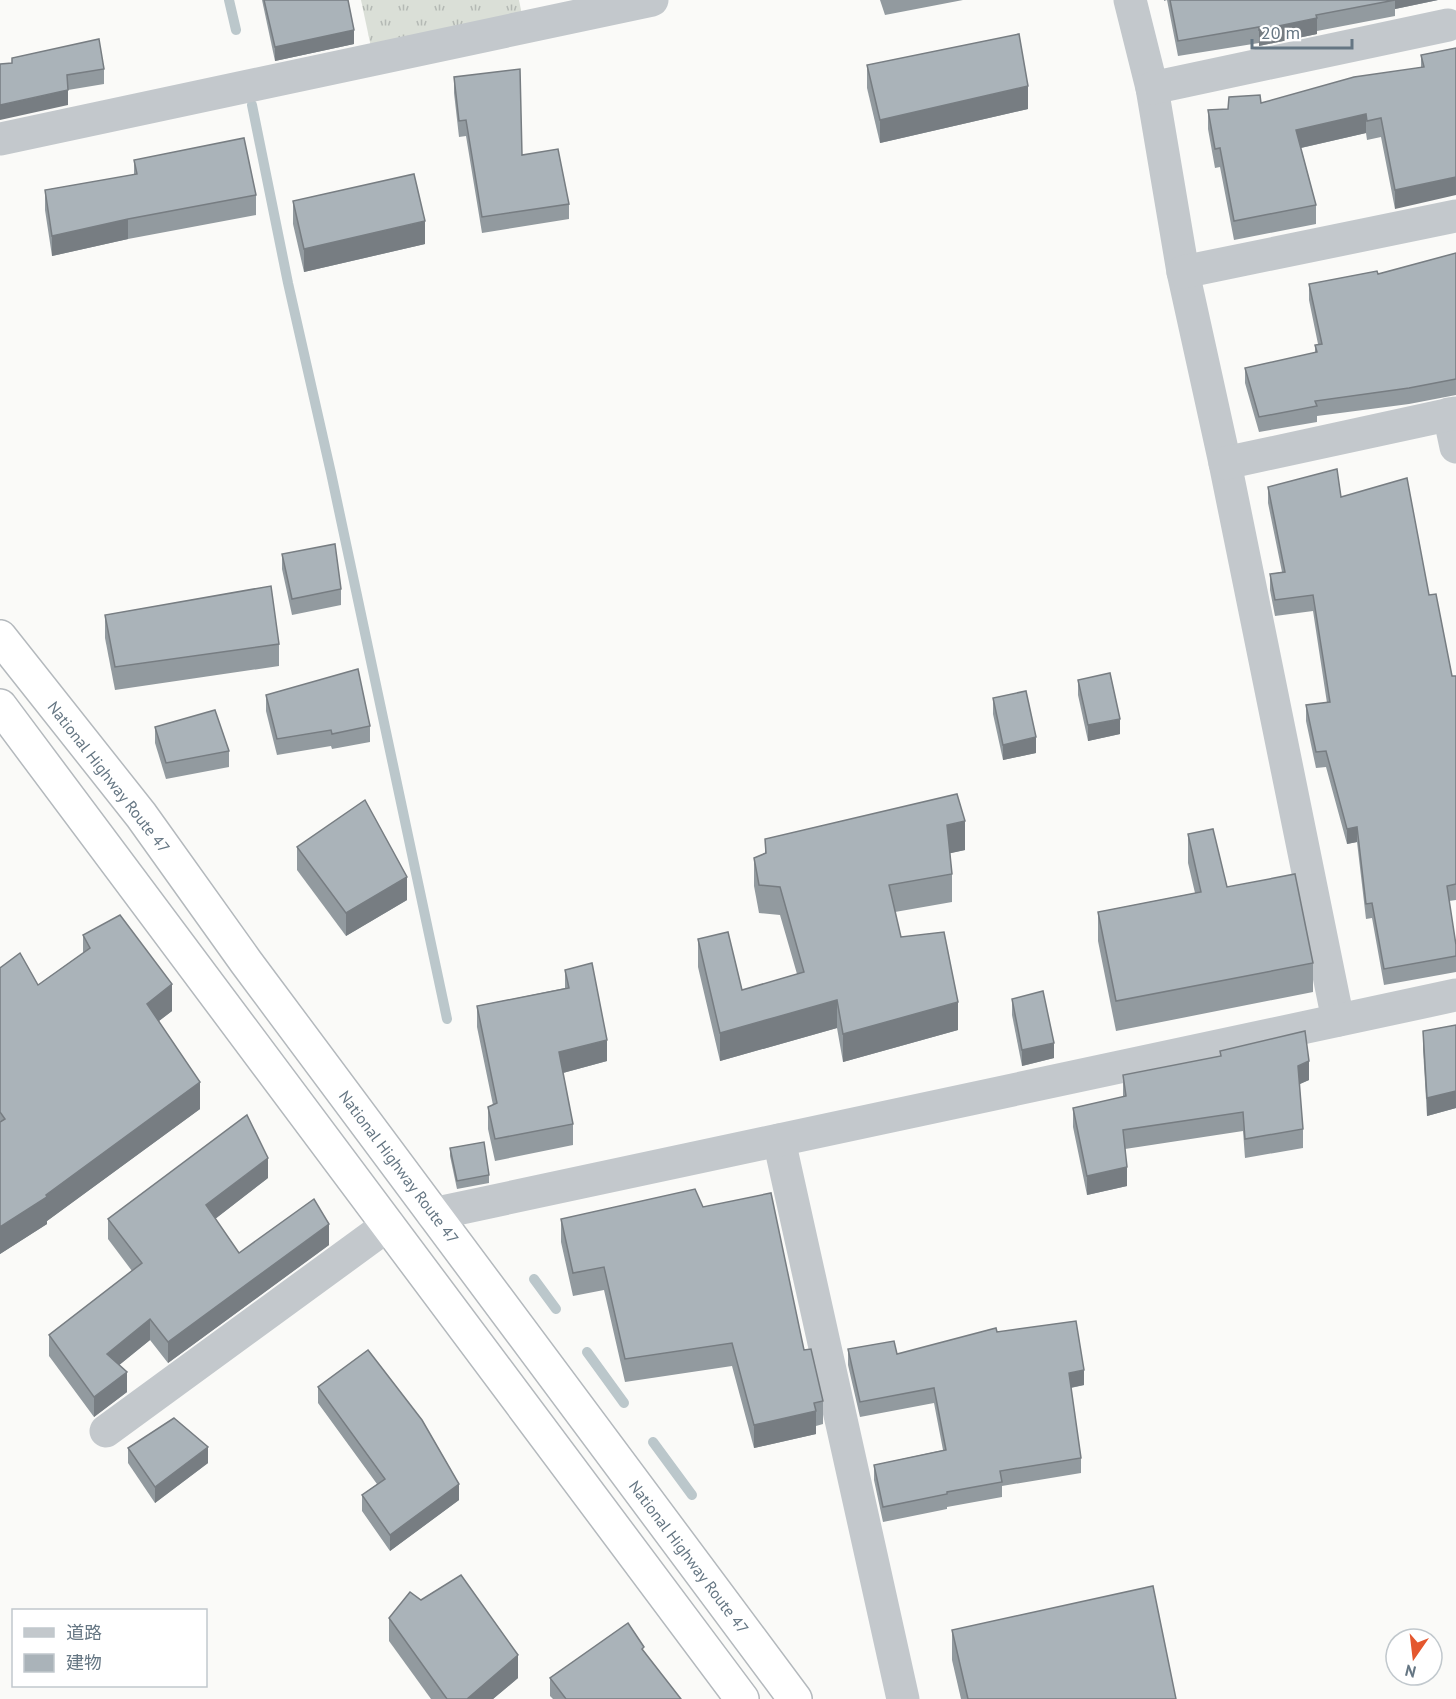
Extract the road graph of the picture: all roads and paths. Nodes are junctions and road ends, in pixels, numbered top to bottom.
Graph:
1 (652, 0) edge
2 (1130, 0) edge
3 (1448, 25) dead end
4 (1152, 88) junction
5 (0, 139) edge
6 (1456, 216) edge
7 (1183, 272) junction
8 (1453, 414) edge
9 (1456, 447) edge
10 (1225, 464) junction
11 (0, 637) edge
12 (0, 706) edge
13 (1456, 995) edge
14 (1338, 1020) junction
15 (779, 1140) junction
16 (433, 1214) junction
17 (388, 1225) junction
18 (106, 1431) dead end
19 (742, 1699) edge
20 (795, 1699) edge
21 (903, 1699) edge

1 - 5 street
2 - 4 street
3 - 4 street
4 - 7 street
6 - 7 street
7 - 10 street
8 - 9 street
8 - 10 street
10 - 14 street
11 - 16 highway, National Highway Route 47
12 - 17 highway
13 - 14 street
14 - 15 street
15 - 16 street
15 - 21 street
16 - 20 highway, National Highway Route 47
17 - 18 street
17 - 19 highway

